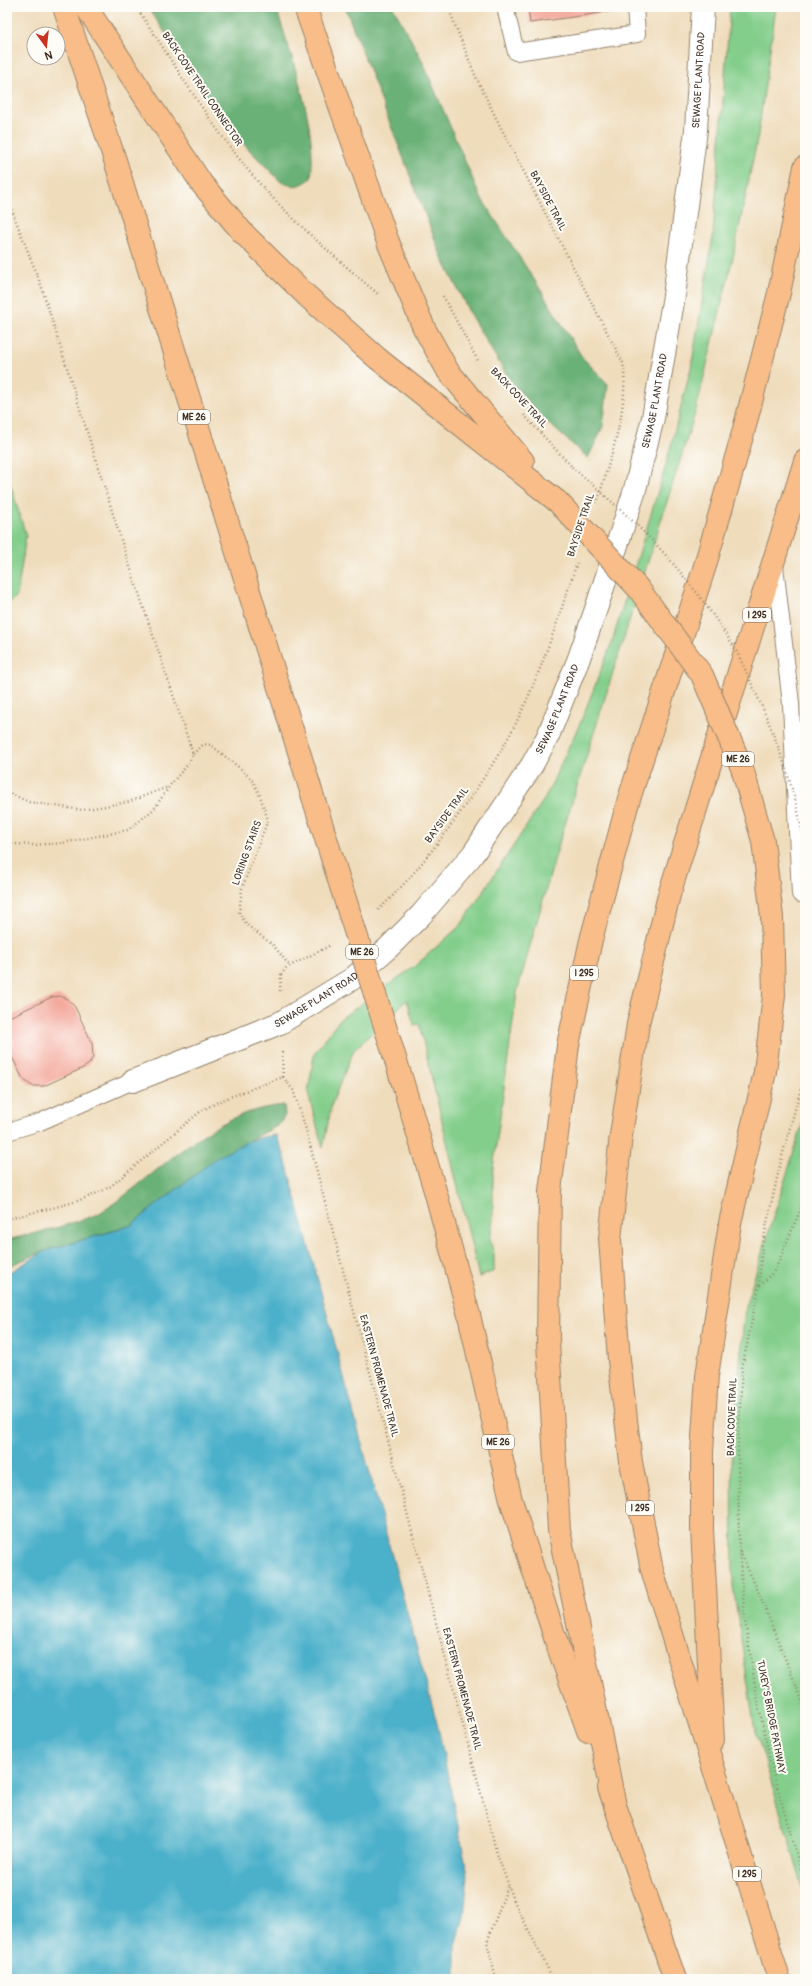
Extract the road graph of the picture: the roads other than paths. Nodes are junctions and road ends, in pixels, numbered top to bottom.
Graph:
1 (64, 7) edge
2 (86, 7) edge
3 (305, 7) edge
4 (505, 7) edge
5 (635, 7) edge
6 (703, 7) edge
7 (805, 167) edge
8 (805, 461) edge
9 (558, 502) junction
10 (774, 561) junction
11 (800, 894) dead end
12 (133, 1081) joint
13 (7, 1132) edge
14 (714, 1769) junction
15 (614, 1801) junction
16 (675, 1979) edge
17 (780, 1979) edge

1 - 15 highway, ME 26, bridge
2 - 9 highway, ME 26
3 - 9 highway
4 - 5 lane
6 - 12 street, SEWAGE PLANT ROAD
7 - 15 highway, I 295
8 - 10 highway, I 295
9 - 14 highway, ME 26, bridge
10 - 11 lane
10 - 14 highway, I 295
12 - 13 lane, SEWAGE PLANT ROAD
14 - 17 highway, I 295
15 - 16 highway, I 295

